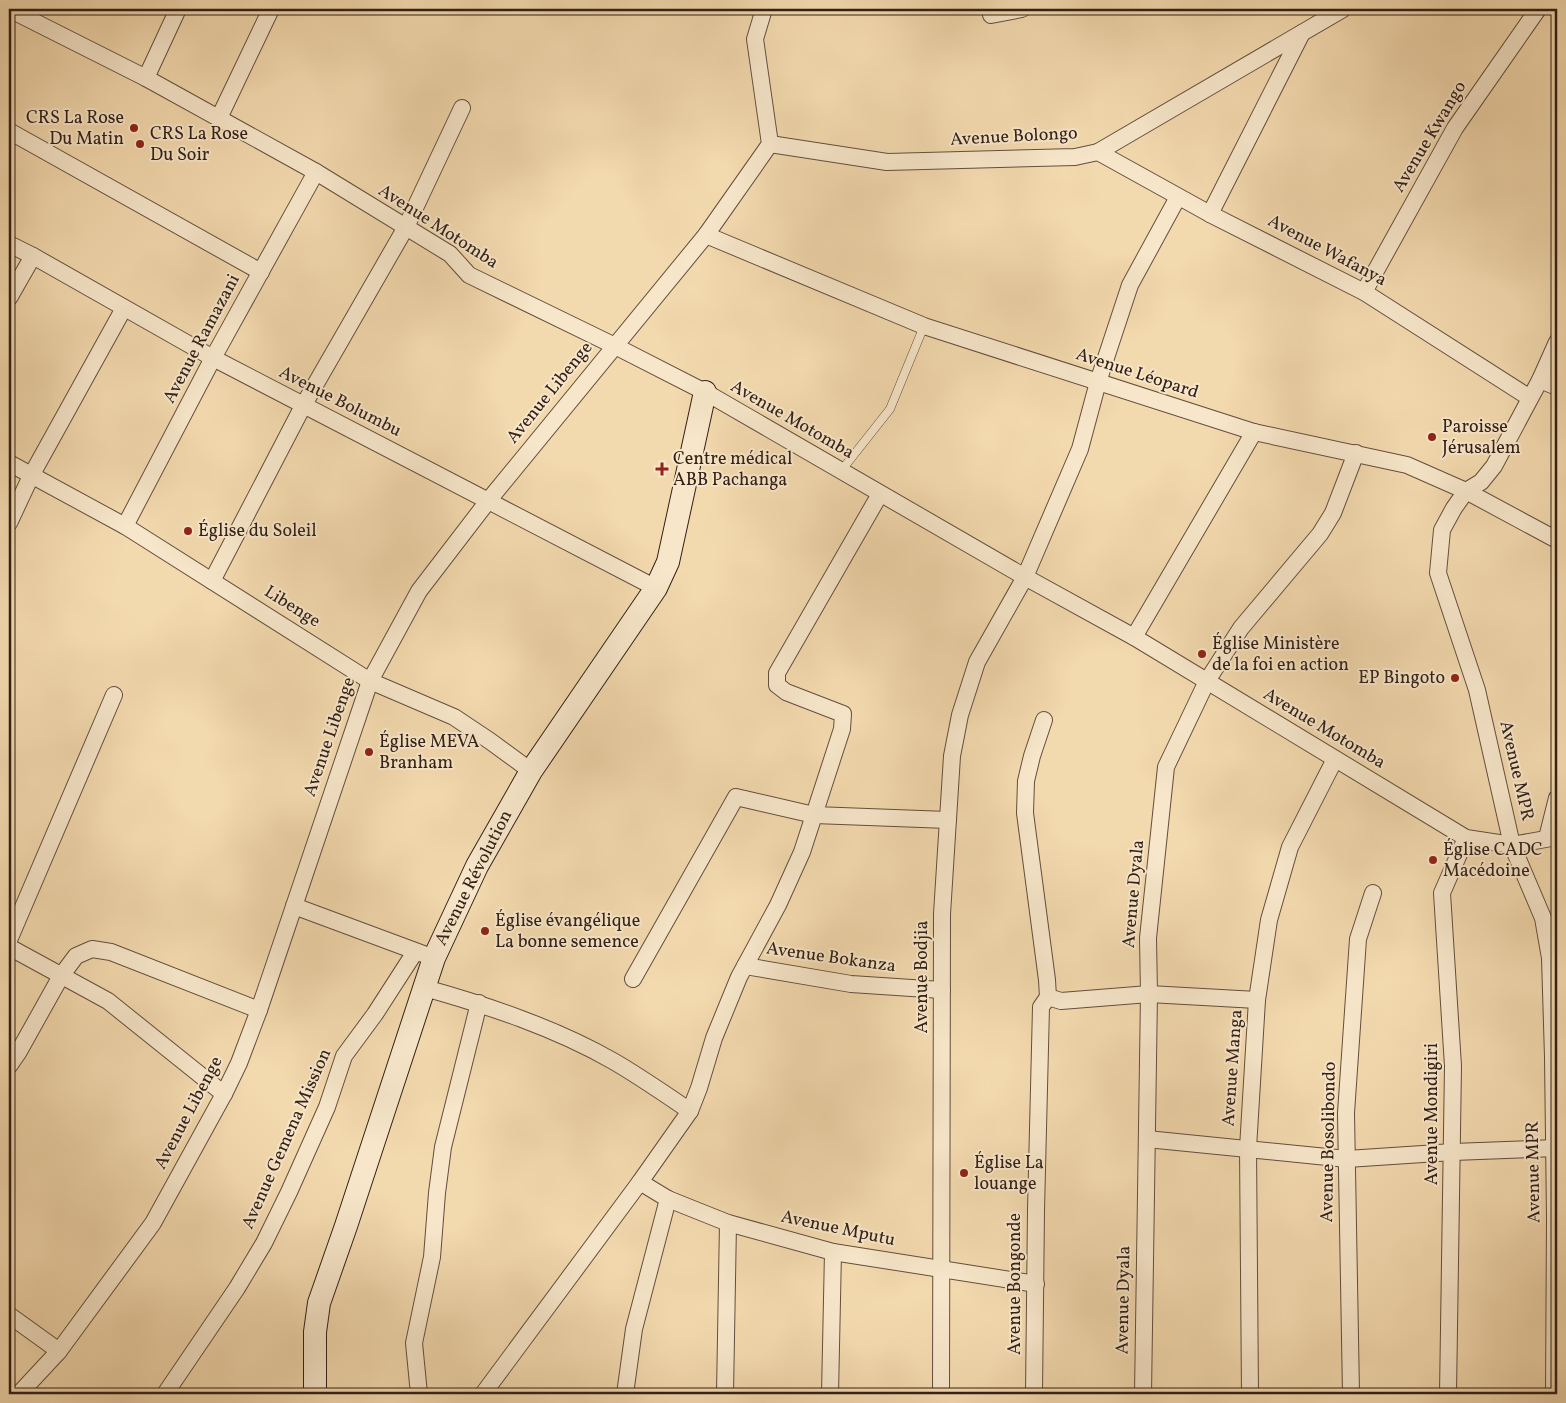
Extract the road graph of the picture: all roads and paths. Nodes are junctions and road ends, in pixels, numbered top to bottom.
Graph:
1 (11, 9) edge
2 (178, 9) edge
3 (271, 9) edge
4 (764, 9) edge
5 (1022, 9) edge
6 (1343, 9) edge
7 (1538, 9) edge
8 (992, 15) dead end
9 (1302, 33) junction
10 (146, 78) junction
11 (462, 108) dead end
12 (219, 118) junction
13 (9, 130) edge
14 (770, 144) junction
15 (1098, 152) junction
16 (316, 172) junction
17 (1178, 196) junction
18 (1210, 214) junction
19 (406, 227) junction
20 (706, 235) junction
21 (9, 244) edge
22 (33, 256) junction
23 (261, 272) junction
24 (1364, 292) junction
25 (9, 298) edge
26 (124, 308) junction
27 (924, 326) junction
28 (1557, 342) edge
29 (615, 346) junction
30 (213, 358) junction
31 (1540, 380) junction
32 (1098, 382) junction
33 (1557, 388) edge
34 (705, 392) junction
35 (1530, 398) junction
36 (304, 406) junction
37 (1254, 432) junction
38 (1356, 453) junction
39 (9, 463) edge
40 (841, 471) junction
41 (31, 476) junction
42 (1466, 491) junction
43 (880, 494) junction
44 (488, 501) junction
45 (9, 523) edge
46 (125, 526) junction
47 (1557, 540) edge
48 (1025, 577) junction
49 (212, 581) junction
50 (656, 588) junction
51 (1134, 637) junction
52 (370, 680) junction
53 (1207, 682) junction
54 (114, 695) dead end
55 (1044, 720) dead end
56 (1335, 759) junction
57 (530, 771) junction
58 (1557, 798) edge
59 (814, 815) junction
60 (948, 820) junction
61 (1466, 838) junction
62 (1552, 838) edge
63 (1512, 845) junction
64 (1373, 893) dead end
65 (294, 906) junction
66 (9, 940) edge
67 (9, 947) edge
68 (425, 955) junction
69 (745, 966) junction
70 (1553, 974) edge
71 (61, 976) junction
72 (633, 979) dead end
73 (424, 988) junction
74 (942, 990) junction
75 (1149, 994) junction
76 (1048, 997) junction
77 (1258, 1000) junction
78 (479, 1003) junction
79 (260, 1010) junction
80 (9, 1066) edge
81 (224, 1094) junction
82 (690, 1110) junction
83 (1147, 1139) junction
84 (1248, 1148) junction
85 (1556, 1148) edge
86 (1453, 1152) junction
87 (1347, 1158) junction
88 (640, 1182) junction
89 (668, 1199) junction
90 (728, 1223) junction
91 (833, 1252) junction
92 (941, 1270) junction
93 (1036, 1284) junction
94 (9, 1316) edge
95 (59, 1351) junction
96 (1556, 1352) edge
97 (19, 1394) edge
98 (167, 1394) edge
99 (316, 1394) edge
100 (419, 1394) edge
101 (483, 1394) edge
102 (625, 1394) edge
103 (725, 1394) edge
104 (830, 1394) edge
105 (941, 1394) edge
106 (1034, 1394) edge
107 (1143, 1394) edge
108 (1250, 1394) edge
109 (1351, 1394) edge
110 (1448, 1394) edge
111 (1554, 1394) edge

1 - 10 street, Avenue Motomba
2 - 10 street
3 - 12 street
4 - 14 street
5 - 8 street
6 - 9 street, Avenue Bolongo
7 - 24 street, Avenue Kwango
9 - 15 street, Avenue Bolongo
9 - 18 street
10 - 12 street, Avenue Motomba
11 - 19 street
12 - 16 street, Avenue Motomba
13 - 23 street
14 - 15 street, Avenue Bolongo
14 - 20 street, Avenue Libenge
15 - 17 street, Avenue Wafanya
16 - 19 street, Avenue Motomba
16 - 23 street, Avenue Ramazani
17 - 18 street, Avenue Wafanya
17 - 32 street, Avenue Bodjia
18 - 24 street, Avenue Wafanya
19 - 29 street, Avenue Motomba
19 - 36 street
20 - 27 street, Avenue Léopard
20 - 29 street, Avenue Libenge
21 - 22 street, Avenue Bolumbu
22 - 25 street
22 - 26 street, Avenue Bolumbu
23 - 30 street, Avenue Ramazani
24 - 35 street, Avenue Wafanya
26 - 30 street, Avenue Bolumbu
26 - 41 street
27 - 32 street, Avenue Léopard
27 - 40 lane
28 - 31 street, Avenue MPR
29 - 34 street, Avenue Motomba
29 - 44 street, Avenue Libenge
30 - 36 street, Avenue Bolumbu
30 - 46 street, Avenue Ramazani
31 - 33 street
31 - 35 street, Avenue MPR
32 - 37 street, Avenue Léopard
32 - 48 street, Avenue Bodjia
34 - 40 street, Avenue Motomba
34 - 50 street, Avenue Révolution
35 - 42 street, Avenue MPR
36 - 44 street, Avenue Bolumbu
36 - 49 street
37 - 38 street, Avenue Léopard
37 - 51 street
38 - 42 street, Avenue Léopard
38 - 53 street, Avenue Dyala
39 - 41 street, Libenge
40 - 43 street, Avenue Motomba
41 - 45 street
41 - 46 street, Libenge
42 - 47 street, Avenue Léopard
42 - 63 street, Avenue MPR
43 - 48 street, Avenue Motomba
43 - 59 street
44 - 50 street, Avenue Bolumbu
44 - 52 street, Avenue Libenge
46 - 49 street, Libenge
48 - 51 street, Avenue Motomba
48 - 60 street, Avenue Bodjia
49 - 52 street, Libenge
50 - 57 street, Avenue Révolution
51 - 53 street, Avenue Motomba
52 - 57 street, Libenge
52 - 65 street, Avenue Libenge
53 - 56 street, Avenue Motomba
53 - 75 street, Avenue Dyala
54 - 66 street
55 - 76 street
56 - 61 street, Avenue Motomba
56 - 77 street, Avenue Manga
57 - 68 street, Avenue Révolution
58 - 62 street
59 - 60 street
59 - 69 street
59 - 72 street
60 - 74 street, Avenue Bodjia
61 - 63 street, Avenue Motomba
61 - 86 street, Avenue Mondigiri
62 - 63 street, Avenue Motomba
63 - 70 street, Avenue MPR
64 - 87 street, Avenue Bosolibondo
65 - 68 street
65 - 79 street, Avenue Libenge
67 - 71 street
68 - 73 street, Avenue Révolution
68 - 98 street, Avenue Gemena Mission
69 - 74 street, Avenue Bokanza
69 - 82 street
70 - 85 street, Avenue MPR
71 - 79 street
71 - 80 street
71 - 81 street
73 - 78 street
73 - 99 street, Avenue Révolution
74 - 92 street, Avenue Bodjia
75 - 76 street
75 - 77 street
75 - 83 street, Avenue Dyala
76 - 93 street, Avenue Bongonde
77 - 84 street, Avenue Manga
78 - 82 street
78 - 100 street
79 - 81 street, Avenue Libenge
81 - 95 street, Avenue Libenge
82 - 88 street
83 - 84 street
83 - 107 street, Avenue Dyala
84 - 87 street
84 - 108 street, Avenue Manga
85 - 86 street
85 - 96 street, Avenue MPR
86 - 87 street
86 - 110 street, Avenue Mondigiri
87 - 109 street, Avenue Bosolibondo
88 - 89 street, Avenue Mputu
88 - 101 street
89 - 90 street, Avenue Mputu
89 - 102 street
90 - 91 street, Avenue Mputu
90 - 103 street
91 - 92 street, Avenue Mputu
91 - 104 street
92 - 93 street, Avenue Mputu
92 - 105 street, Avenue Bodjia
93 - 106 street, Avenue Bongonde
94 - 95 street
95 - 97 street, Avenue Libenge
96 - 111 street, Avenue MPR

